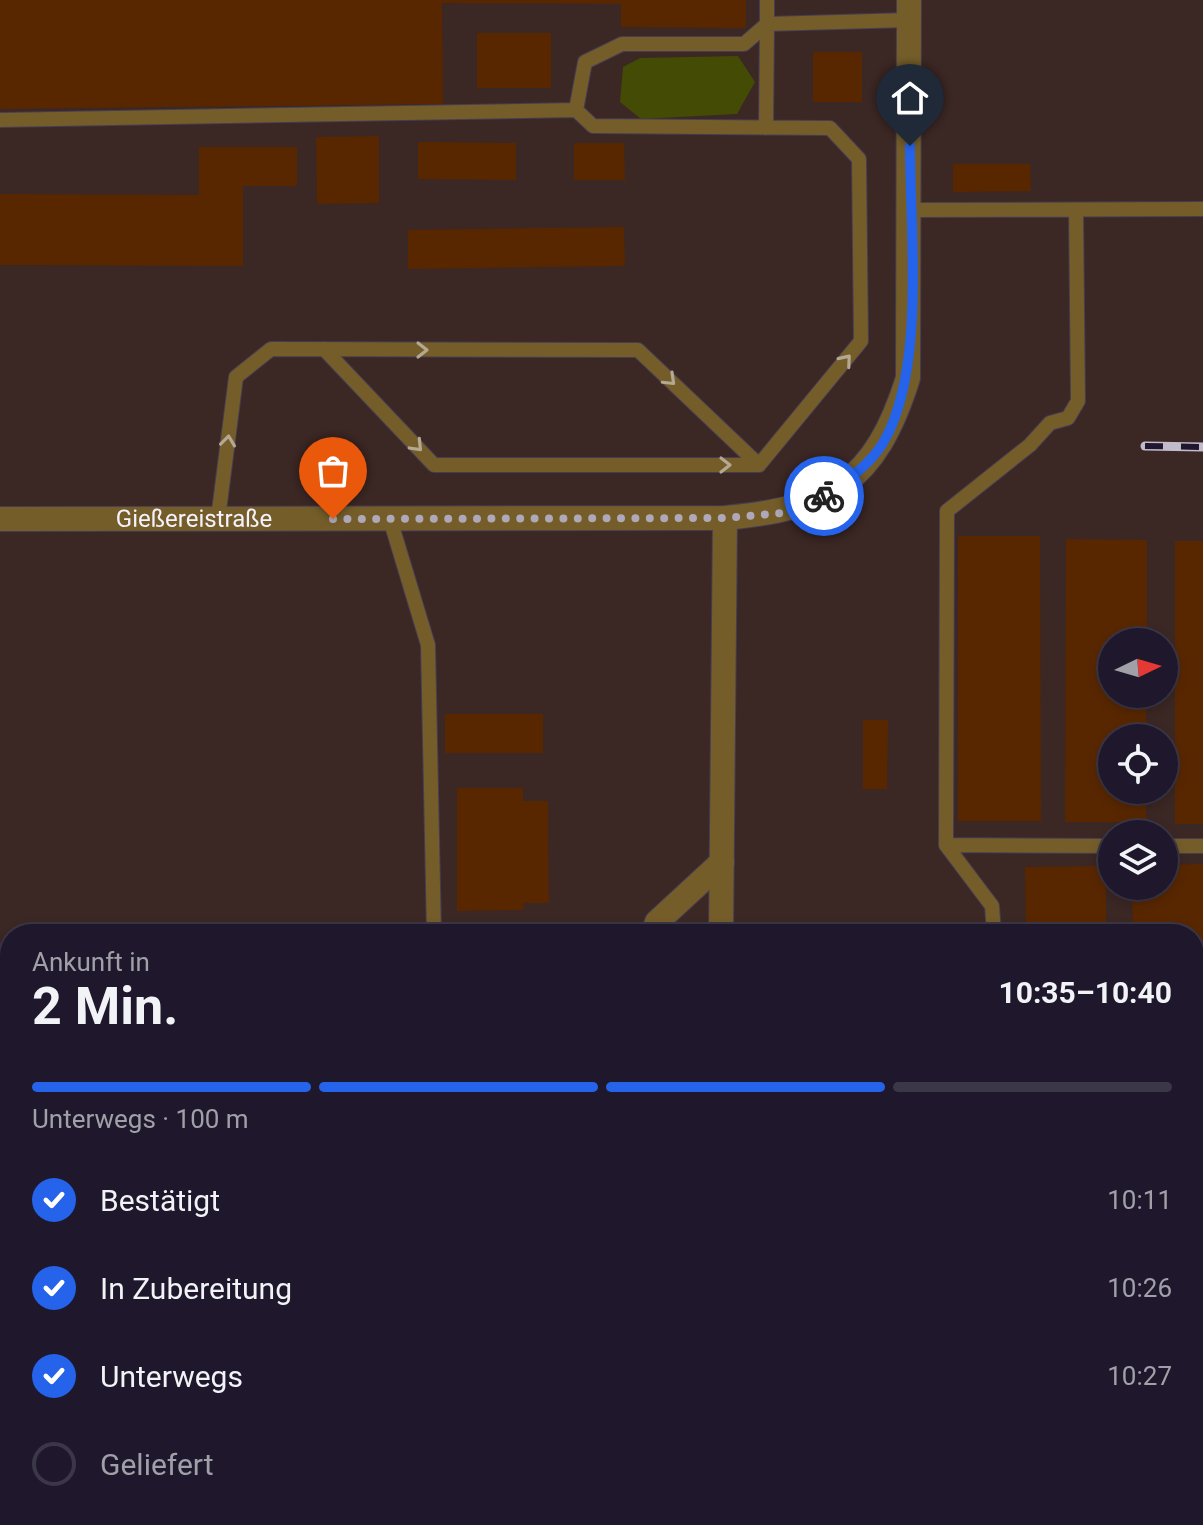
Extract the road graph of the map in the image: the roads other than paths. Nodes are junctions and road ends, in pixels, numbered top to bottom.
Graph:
1 (767, 0) edge
2 (909, 10) edge
3 (767, 24) junction
4 (576, 110) junction
5 (0, 120) edge
6 (766, 128) junction
7 (1203, 209) edge
8 (910, 210) junction
9 (1076, 210) junction
10 (324, 349) junction
11 (759, 465) junction
12 (725, 518) junction
13 (0, 519) edge
14 (218, 519) junction
15 (390, 519) junction
16 (946, 845) junction
17 (1098, 846) edge
18 (1178, 846) edge
19 (1203, 846) edge
20 (722, 862) junction
21 (434, 924) edge
22 (656, 924) edge
23 (721, 924) edge
24 (993, 924) edge

1 - 3 lane
2 - 3 lane
2 - 8 street, Gießereistraße
3 - 4 lane
3 - 6 lane
4 - 5 lane
4 - 6 lane
11 -> 6 lane
7 - 9 lane
8 - 9 lane
8 - 12 street, Gießereistraße
9 - 16 lane
10 -> 11 lane
10 -> 11 lane
14 -> 10 lane
12 - 15 street, Gießereistraße
12 - 20 street
13 - 14 street, Gießereistraße
14 - 15 street, Gießereistraße
15 - 21 lane
16 - 17 lane
16 - 24 lane
18 - 19 lane
20 - 22 street
20 - 23 street

